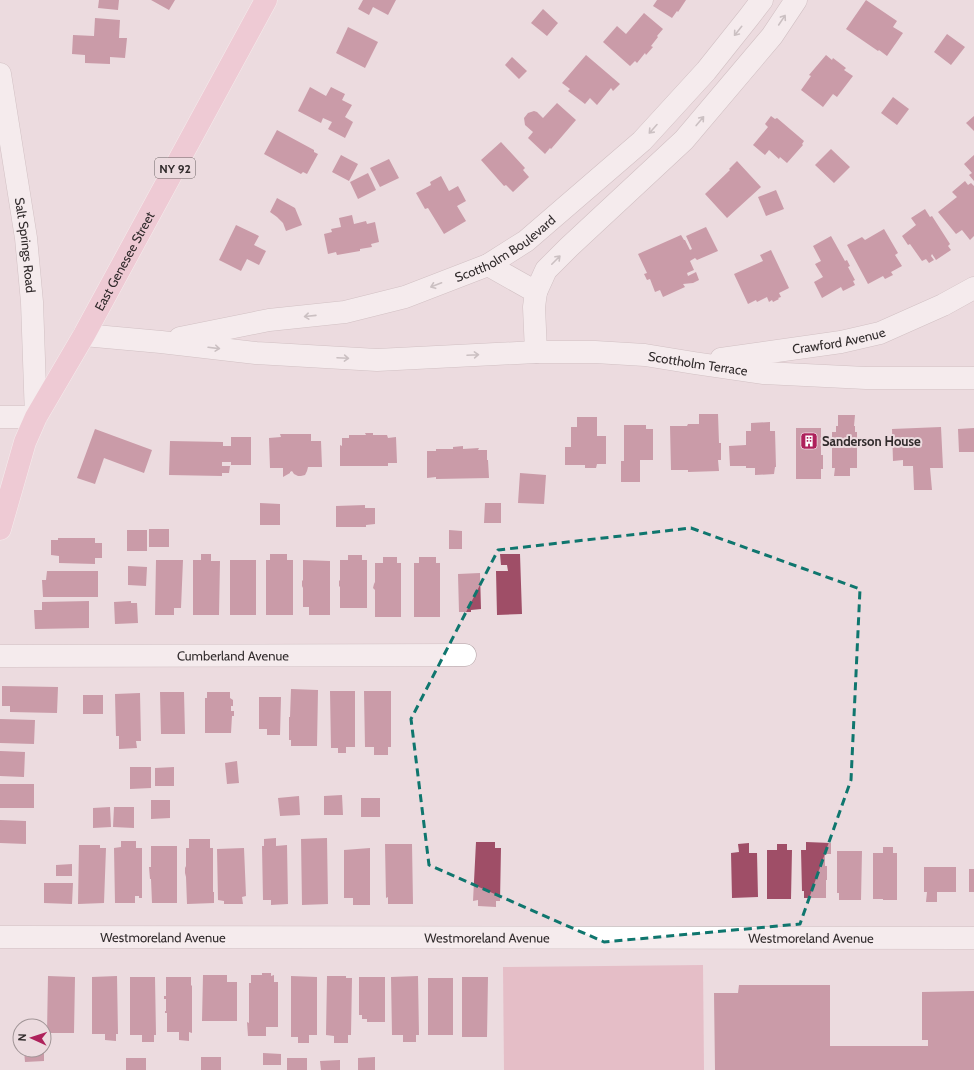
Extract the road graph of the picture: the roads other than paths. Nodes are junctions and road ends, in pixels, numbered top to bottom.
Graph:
1 (266, 0) edge
2 (762, 0) edge
3 (796, 0) edge
4 (0, 74) edge
5 (7, 166) edge
6 (488, 265) junction
7 (974, 288) edge
8 (536, 292) junction
9 (84, 335) junction
10 (161, 342) junction
11 (536, 352) junction
12 (694, 363) junction
13 (974, 378) edge
14 (0, 417) edge
15 (36, 417) junction
16 (0, 529) edge
17 (465, 654) dead end
18 (0, 656) edge
19 (0, 937) edge
20 (974, 938) edge

1 - 9 main road, East Genesee Street / NY 92
2 -> 6 street, Scottholm Boulevard
8 -> 3 street
4 - 5 street, Salt Springs Road
5 - 15 street, Salt Springs Road
6 - 8 street
6 -> 10 street, Scottholm Boulevard
7 - 12 street, Crawford Avenue
8 - 11 street
9 - 10 street, Scottholm Boulevard
9 - 15 main road, East Genesee Street / NY 92
10 -> 11 street, Scottholm Boulevard
11 - 12 street, Scottholm Terrace
12 - 13 street, Scottholm Terrace
14 - 15 street
15 - 16 main road, East Genesee Street / NY 92
17 - 18 street, Cumberland Avenue
19 - 20 street, Westmoreland Avenue

